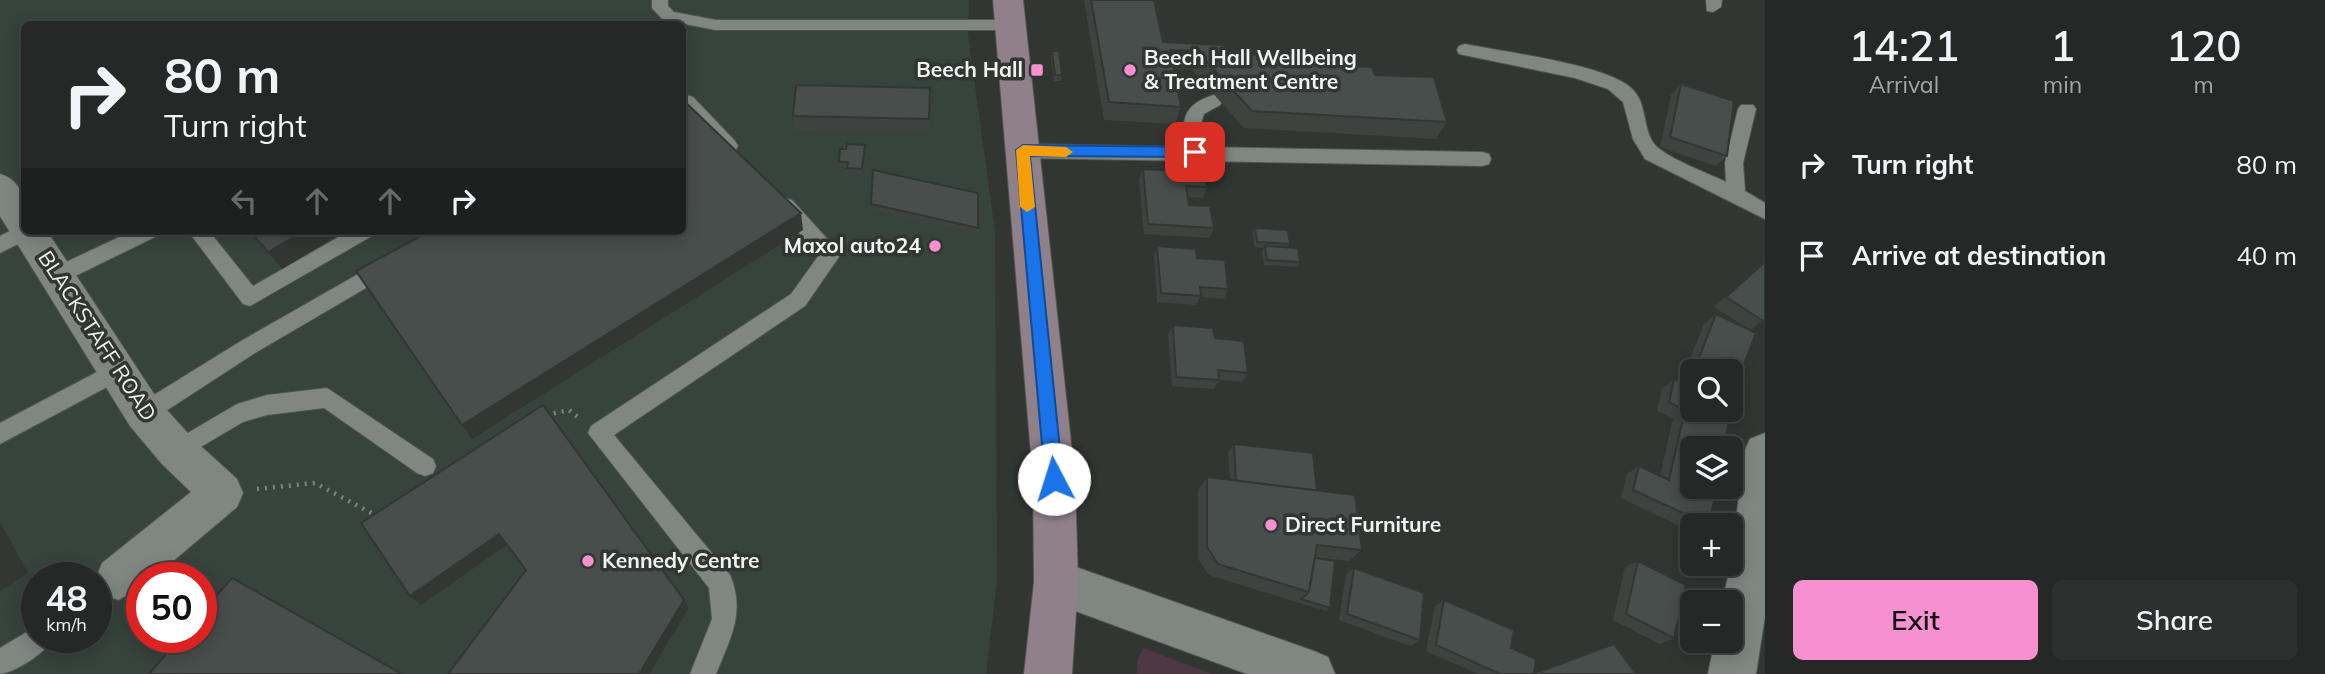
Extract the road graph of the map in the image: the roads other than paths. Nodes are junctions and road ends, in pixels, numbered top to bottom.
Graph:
1 (660, 0) edge
2 (1009, 13) edge
3 (1465, 50) dead end
4 (686, 101) edge
5 (1214, 101) dead end
6 (1747, 109) dead end
7 (1023, 150) junction
8 (1195, 152) junction
9 (741, 159) edge
10 (1482, 159) dead end
11 (0, 187) edge
12 (768, 187) edge
13 (1736, 195) junction
14 (1765, 212) edge
15 (21, 220) edge
16 (21, 234) edge
17 (30, 235) edge
18 (142, 235) edge
19 (201, 235) edge
20 (358, 235) edge
21 (0, 245) edge
22 (404, 256) edge
23 (56, 276) junction
24 (116, 371) junction
25 (144, 413) junction
26 (0, 434) edge
27 (177, 451) junction
28 (1765, 452) edge
29 (425, 466) dead end
30 (1762, 502) edge
31 (1056, 582) junction
32 (112, 583) edge
33 (21, 650) edge
34 (0, 663) edge
35 (703, 674) edge
36 (1048, 674) edge
37 (1311, 674) edge
38 (1732, 674) edge

1 - 2 lane
2 - 7 main road
3 - 13 lane
4 - 9 lane
5 - 8 lane
6 - 13 lane
7 - 8 lane
7 - 31 main road
8 - 10 lane
11 - 15 street
12 - 35 lane
13 - 14 lane
16 - 21 lane
17 - 23 street, BLACKSTAFF ROAD
18 - 23 lane
19 - 20 lane
22 - 25 lane
23 - 24 street, BLACKSTAFF ROAD
24 - 25 street, BLACKSTAFF ROAD
24 - 26 lane
25 - 27 street, BLACKSTAFF ROAD
27 - 29 lane
27 - 32 street, BLACKSTAFF ROAD
28 - 30 street
30 - 38 street
31 - 36 main road
31 - 37 street
33 - 34 lane

